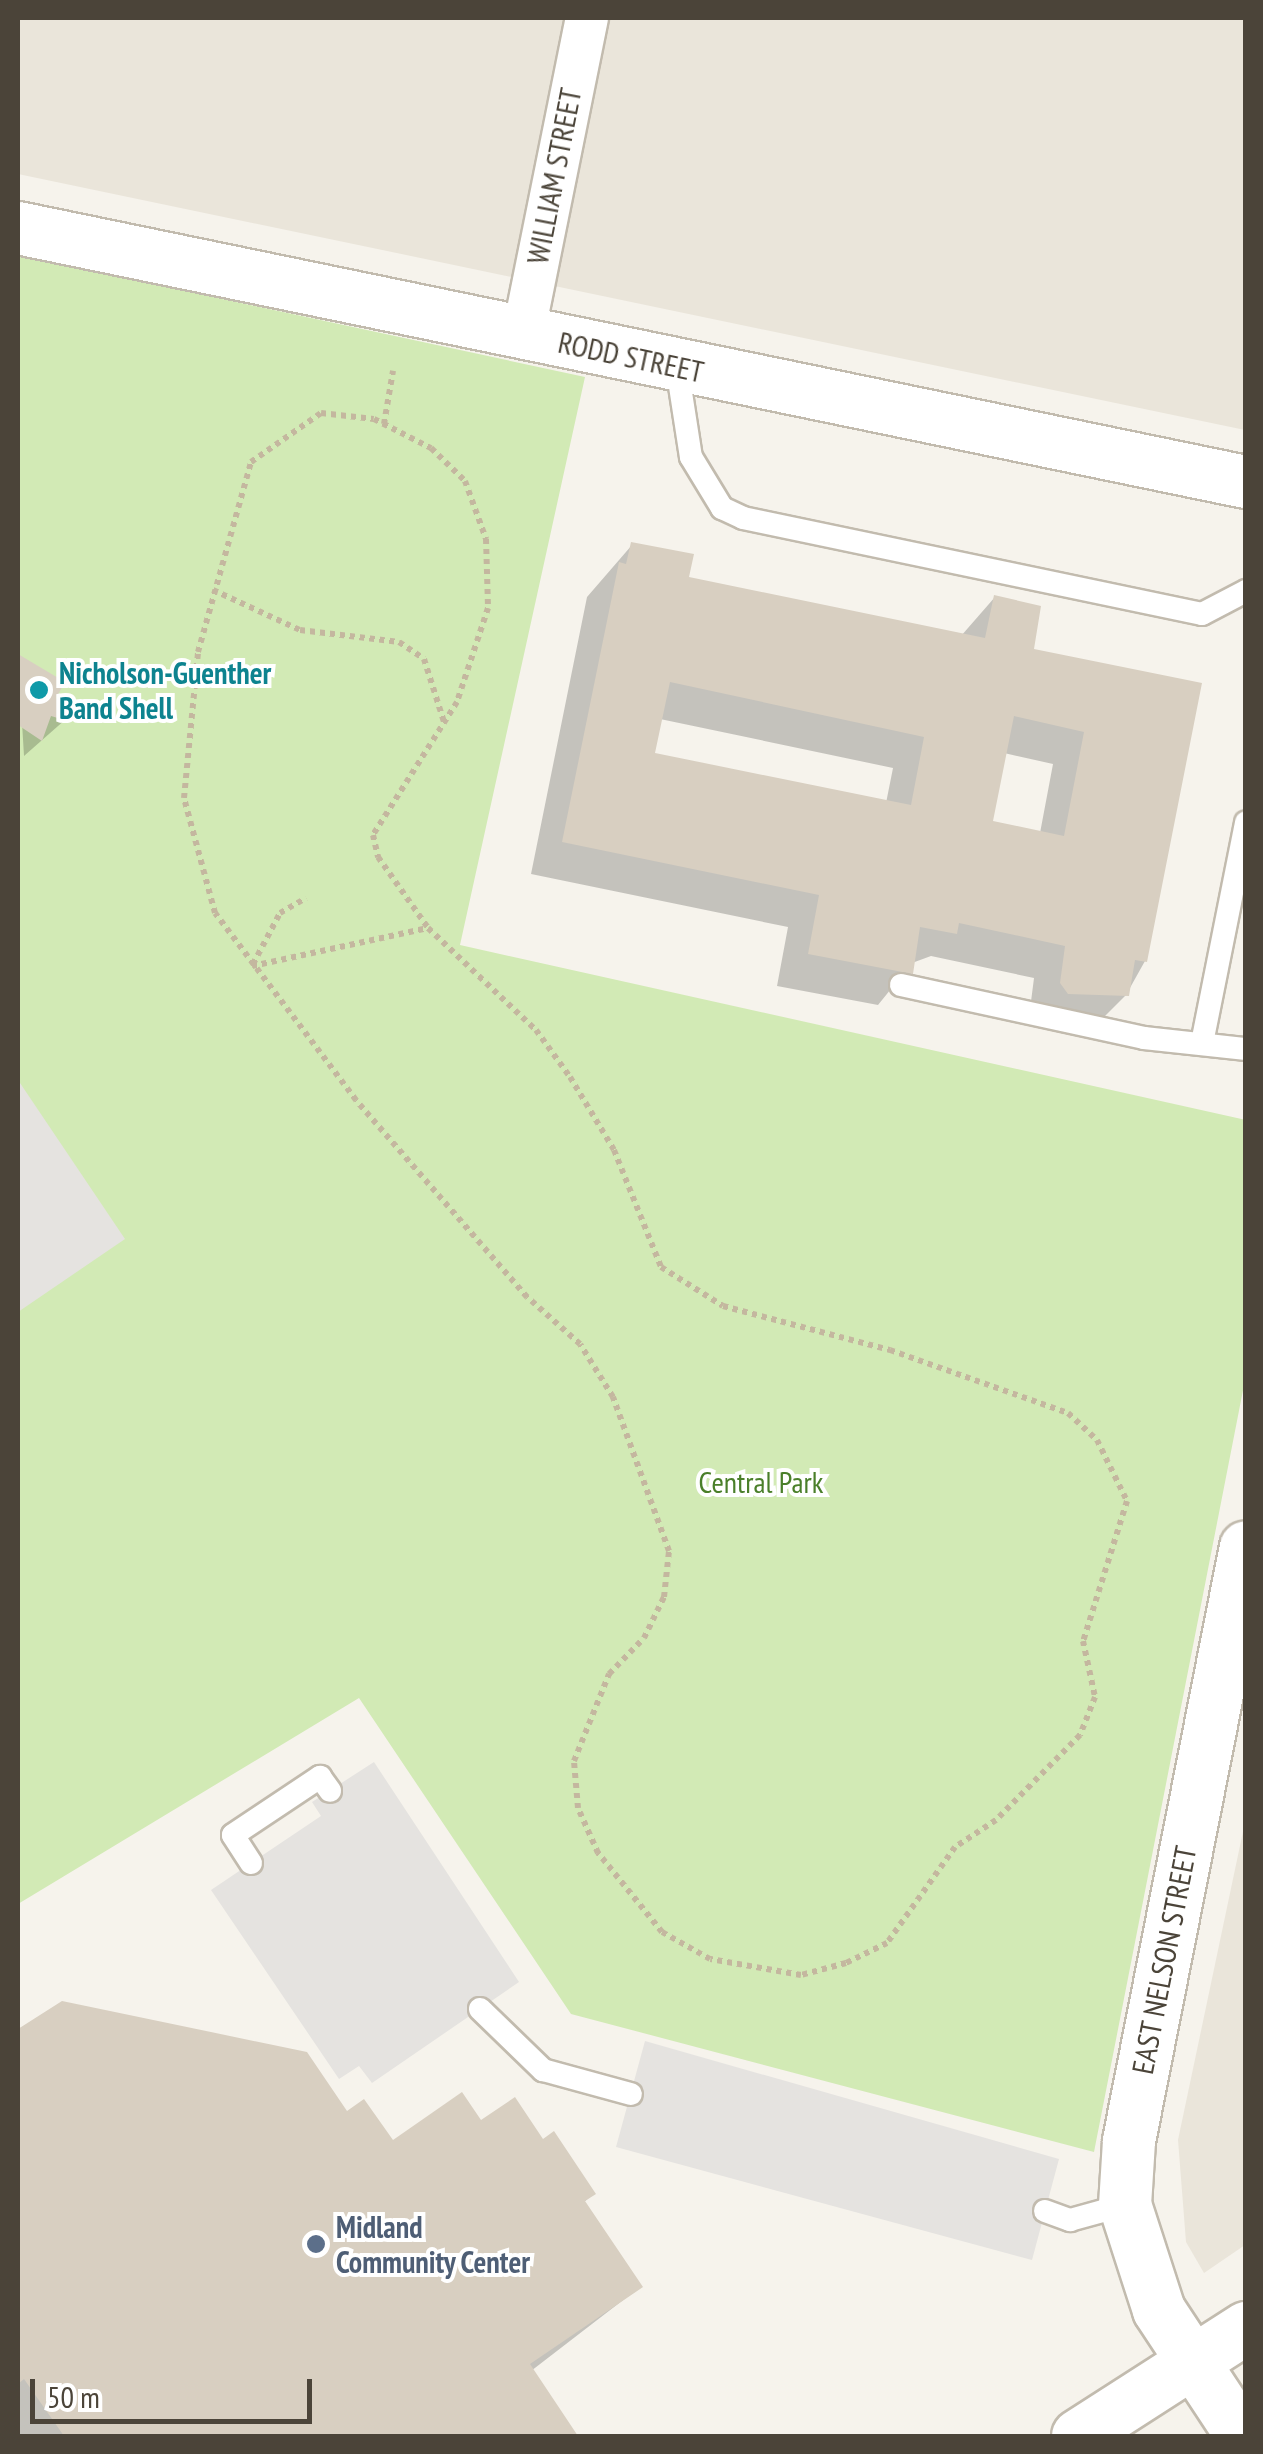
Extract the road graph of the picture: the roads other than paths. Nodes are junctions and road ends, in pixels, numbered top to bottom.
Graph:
1 (586, 18) edge
2 (18, 228) edge
3 (523, 335) junction
4 (677, 366) junction
5 (1246, 482) edge
6 (1246, 591) edge
7 (1246, 822) edge
8 (901, 984) dead end
9 (1202, 1042) junction
10 (1246, 1049) edge
11 (1246, 1547) edge
12 (330, 1790) dead end
13 (251, 1863) dead end
14 (480, 2009) dead end
15 (630, 2094) dead end
16 (1125, 2205) junction
17 (1045, 2212) dead end
18 (1246, 2328) edge
19 (1192, 2363) junction
20 (1078, 2436) edge
21 (1242, 2436) edge

1 - 3 street, WILLIAM STREET
2 - 3 street, RODD STREET
3 - 4 street, RODD STREET
4 - 5 street, RODD STREET
4 - 6 lane
7 - 9 lane
8 - 9 lane
9 - 10 lane
11 - 16 street, EAST NELSON STREET
12 - 13 lane
14 - 15 lane
16 - 17 lane
16 - 19 street, EAST NELSON STREET
18 - 19 street
19 - 20 street
19 - 21 street, EAST NELSON STREET

